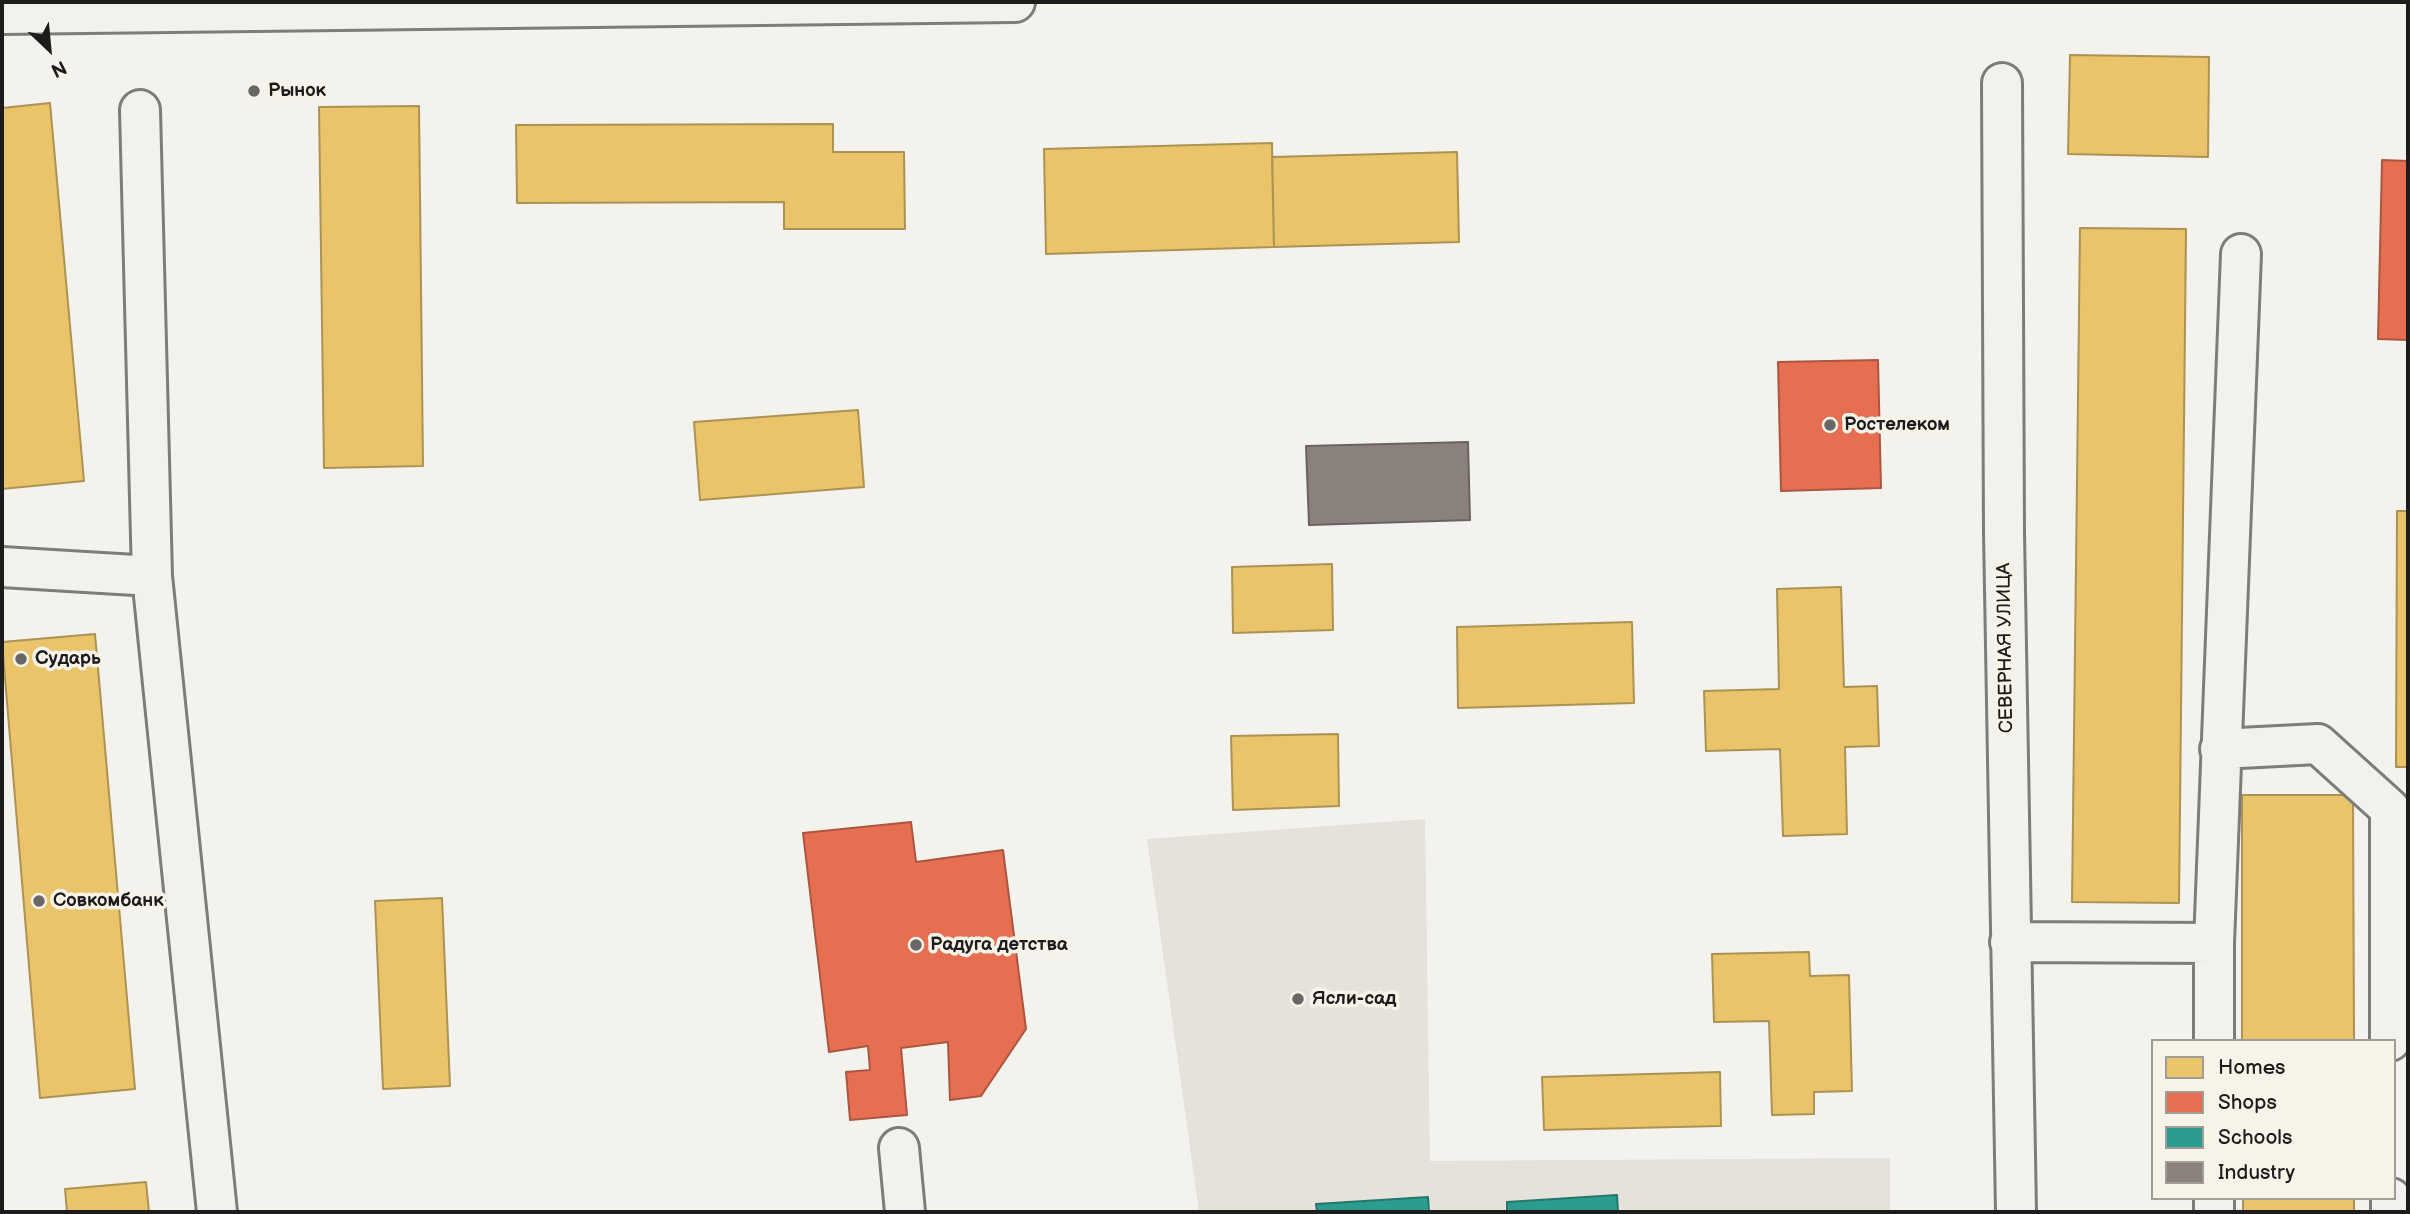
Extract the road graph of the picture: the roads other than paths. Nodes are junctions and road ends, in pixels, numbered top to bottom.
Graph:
1 (1015, 2) edge
2 (2, 14) edge
3 (2002, 83) dead end
4 (139, 110) dead end
5 (2242, 254) dead end
6 (2, 567) edge
7 (152, 576) junction
8 (2220, 749) junction
9 (2010, 942) junction
10 (2214, 943) junction
11 (2214, 1039) edge
12 (2390, 1039) edge
13 (899, 1148) dead end
14 (217, 1212) edge
15 (905, 1212) edge
16 (2015, 1212) edge

1 - 2 street
3 - 9 street, СЕВЕРНАЯ УЛИЦА
4 - 7 street
5 - 8 street
6 - 7 street
7 - 14 street
8 - 10 street
8 - 12 street
9 - 10 street
9 - 16 street, СЕВЕРНАЯ УЛИЦА
10 - 11 street
13 - 15 street

